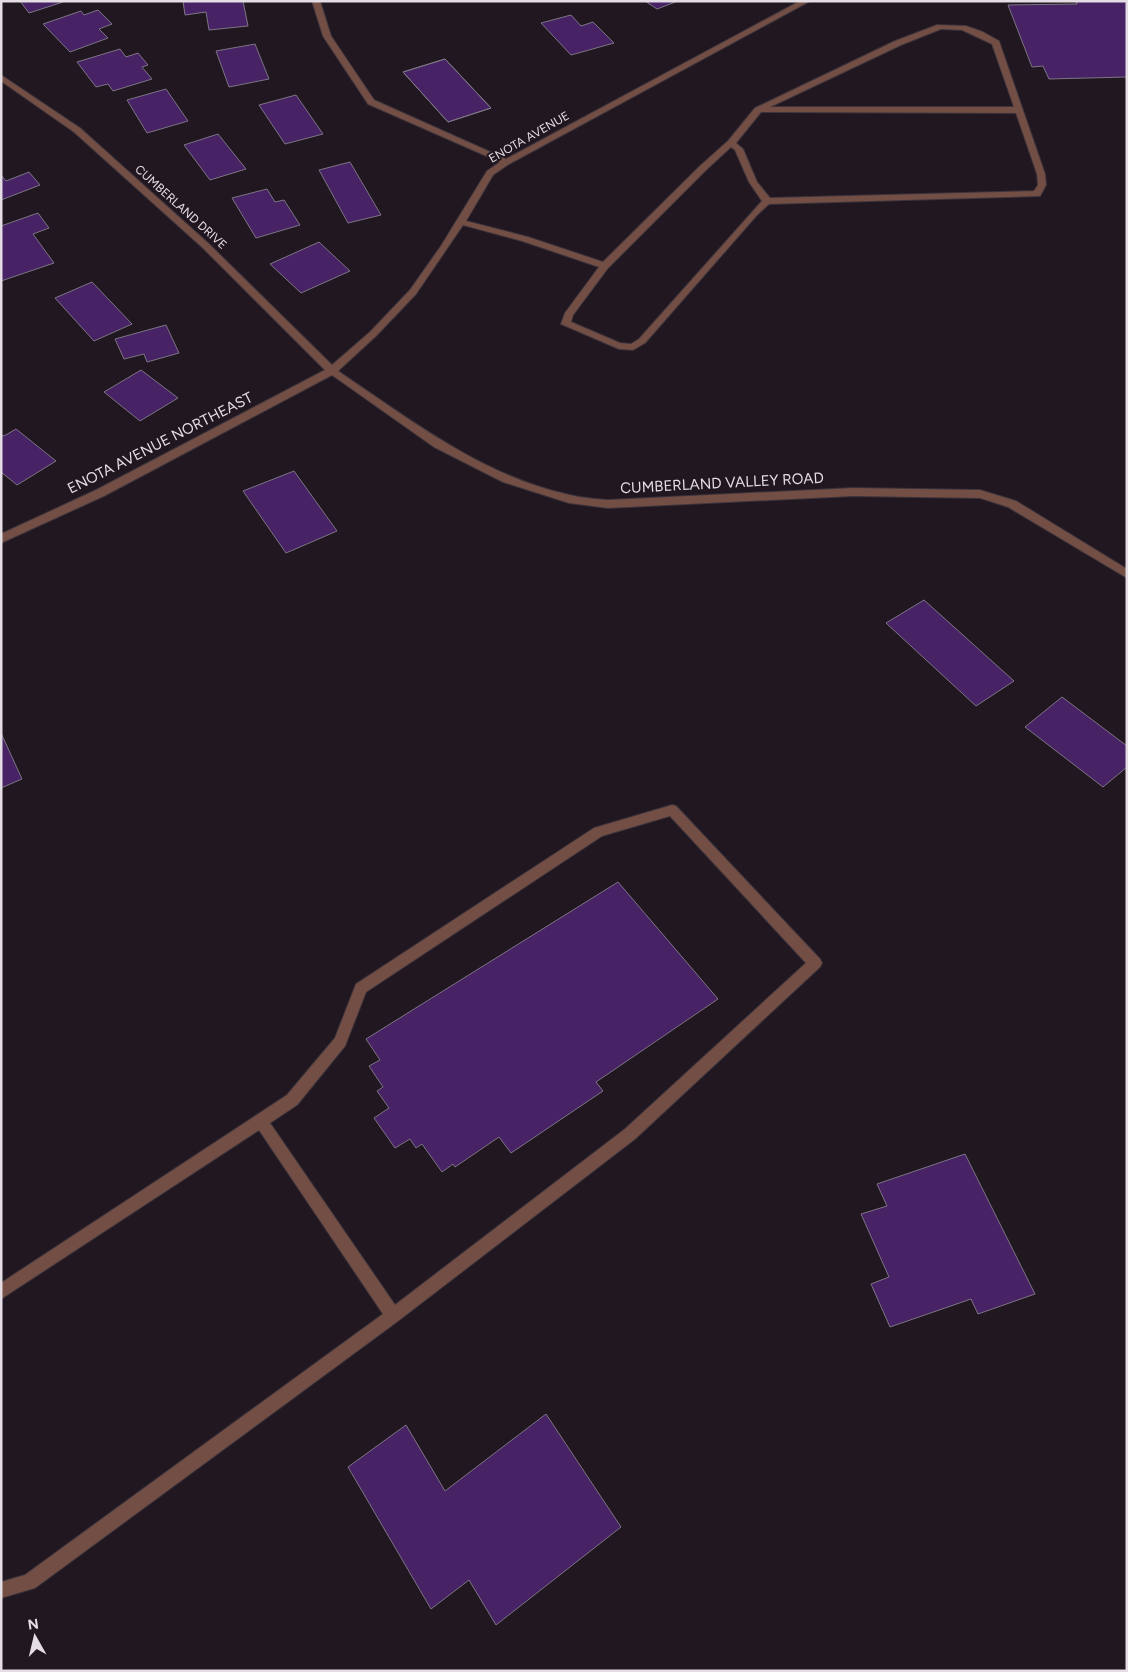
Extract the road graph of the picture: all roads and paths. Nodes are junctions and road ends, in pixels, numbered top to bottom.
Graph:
1 (316, 1) edge
2 (806, 1) edge
3 (1, 77) edge
4 (758, 110) junction
5 (1018, 110) junction
6 (731, 143) junction
7 (506, 162) junction
8 (767, 201) junction
9 (460, 222) junction
10 (605, 266) junction
11 (332, 371) junction
12 (1, 539) edge
13 (1127, 574) edge
14 (260, 1120) junction
15 (1, 1292) edge
16 (393, 1316) junction
17 (1, 1590) edge

1 - 7 street
2 - 7 street, ENOTA AVENUE
3 - 11 street, CUMBERLAND DRIVE
4 - 5 street
4 - 5 street
4 - 6 street
5 - 8 street
6 - 8 street
6 - 10 street
7 - 9 street, ENOTA AVENUE
8 - 10 street
9 - 10 street
9 - 11 street, ENOTA AVENUE
11 - 12 street, ENOTA AVENUE NORTHEAST
11 - 13 street, CUMBERLAND VALLEY ROAD
14 - 15 street
14 - 16 street
14 - 16 street
16 - 17 street

